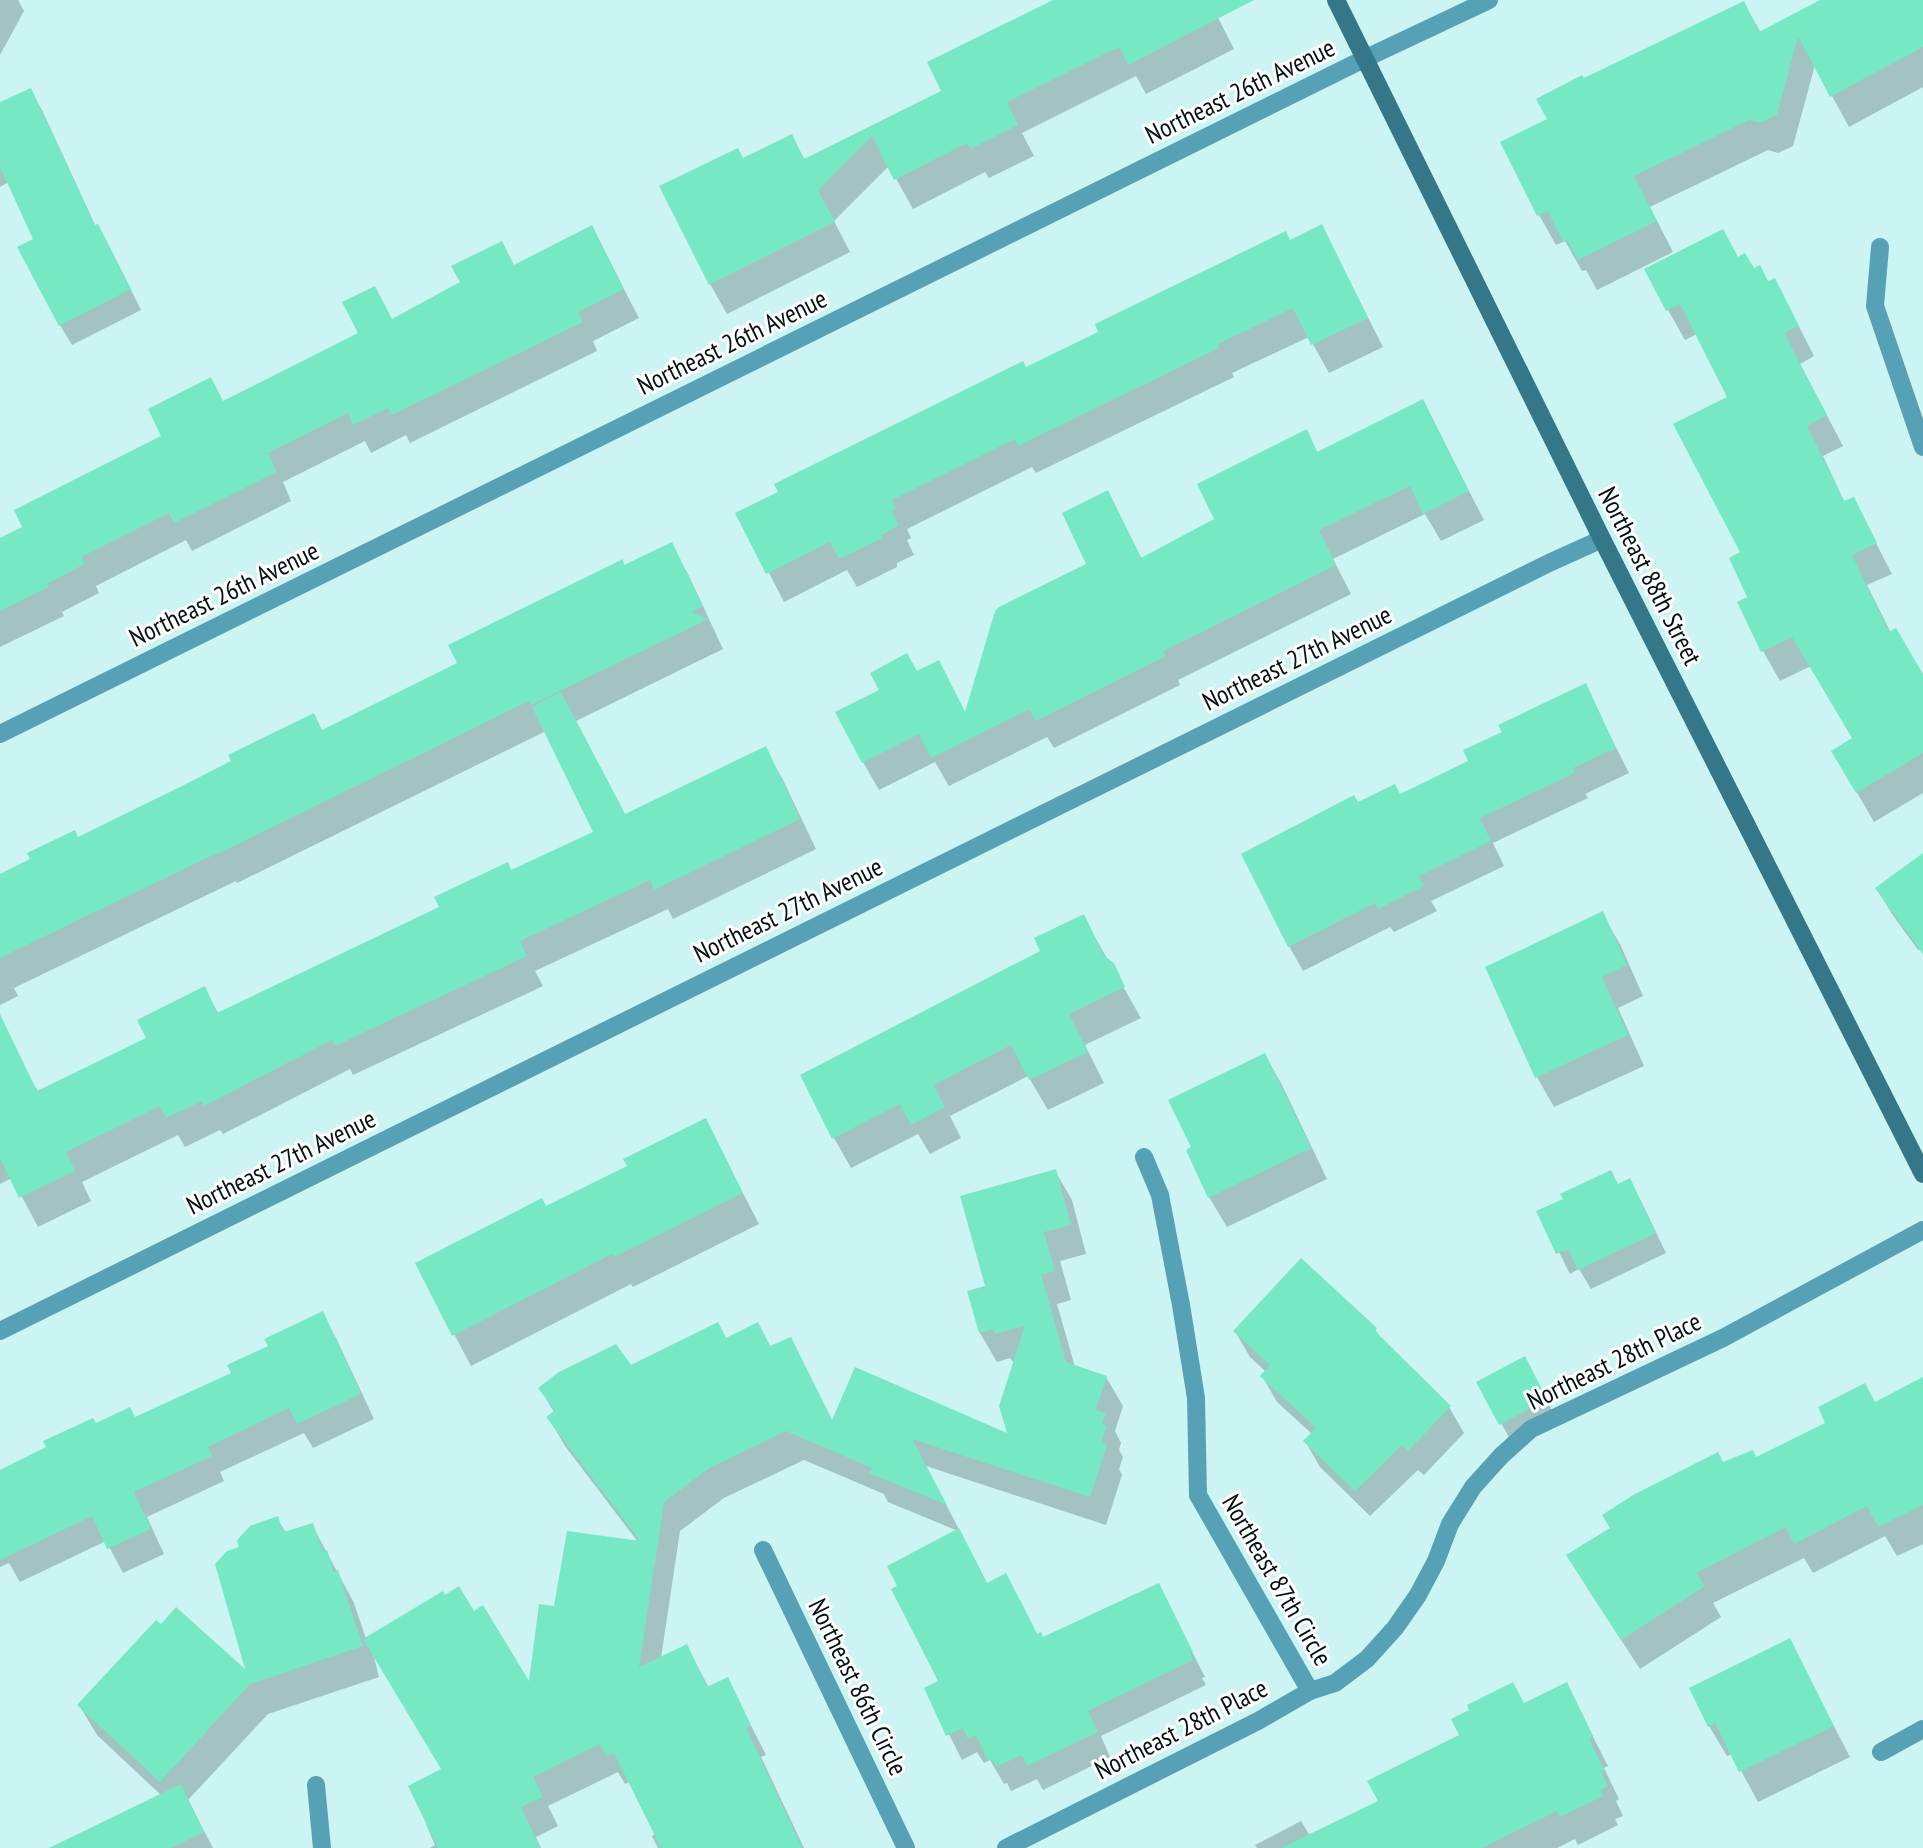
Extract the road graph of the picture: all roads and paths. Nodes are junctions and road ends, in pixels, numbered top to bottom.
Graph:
1 (1336, 0) edge
2 (1489, 0) edge
3 (1364, 59) junction
4 (1880, 247) dead end
5 (1923, 447) edge
6 (1602, 540) junction
7 (0, 734) edge
8 (1144, 1157) dead end
9 (1923, 1174) edge
10 (1923, 1230) edge
11 (0, 1331) edge
12 (763, 1550) dead end
13 (1310, 1691) junction
14 (1923, 1729) edge
15 (1881, 1752) dead end
16 (316, 1785) dead end
17 (322, 1848) edge
18 (906, 1848) edge
19 (1006, 1848) edge

1 - 3 street, Northeast 88th Street
2 - 3 street, Northeast 26th Avenue
3 - 6 street, Northeast 88th Street
3 - 7 street, Northeast 26th Avenue
4 - 5 street
6 - 9 street, Northeast 88th Street
6 - 11 street, Northeast 27th Avenue
8 - 13 street, Northeast 87th Circle
10 - 13 street, Northeast 28th Place
12 - 18 street, Northeast 86th Circle
13 - 19 street, Northeast 28th Place
14 - 15 street
16 - 17 street

